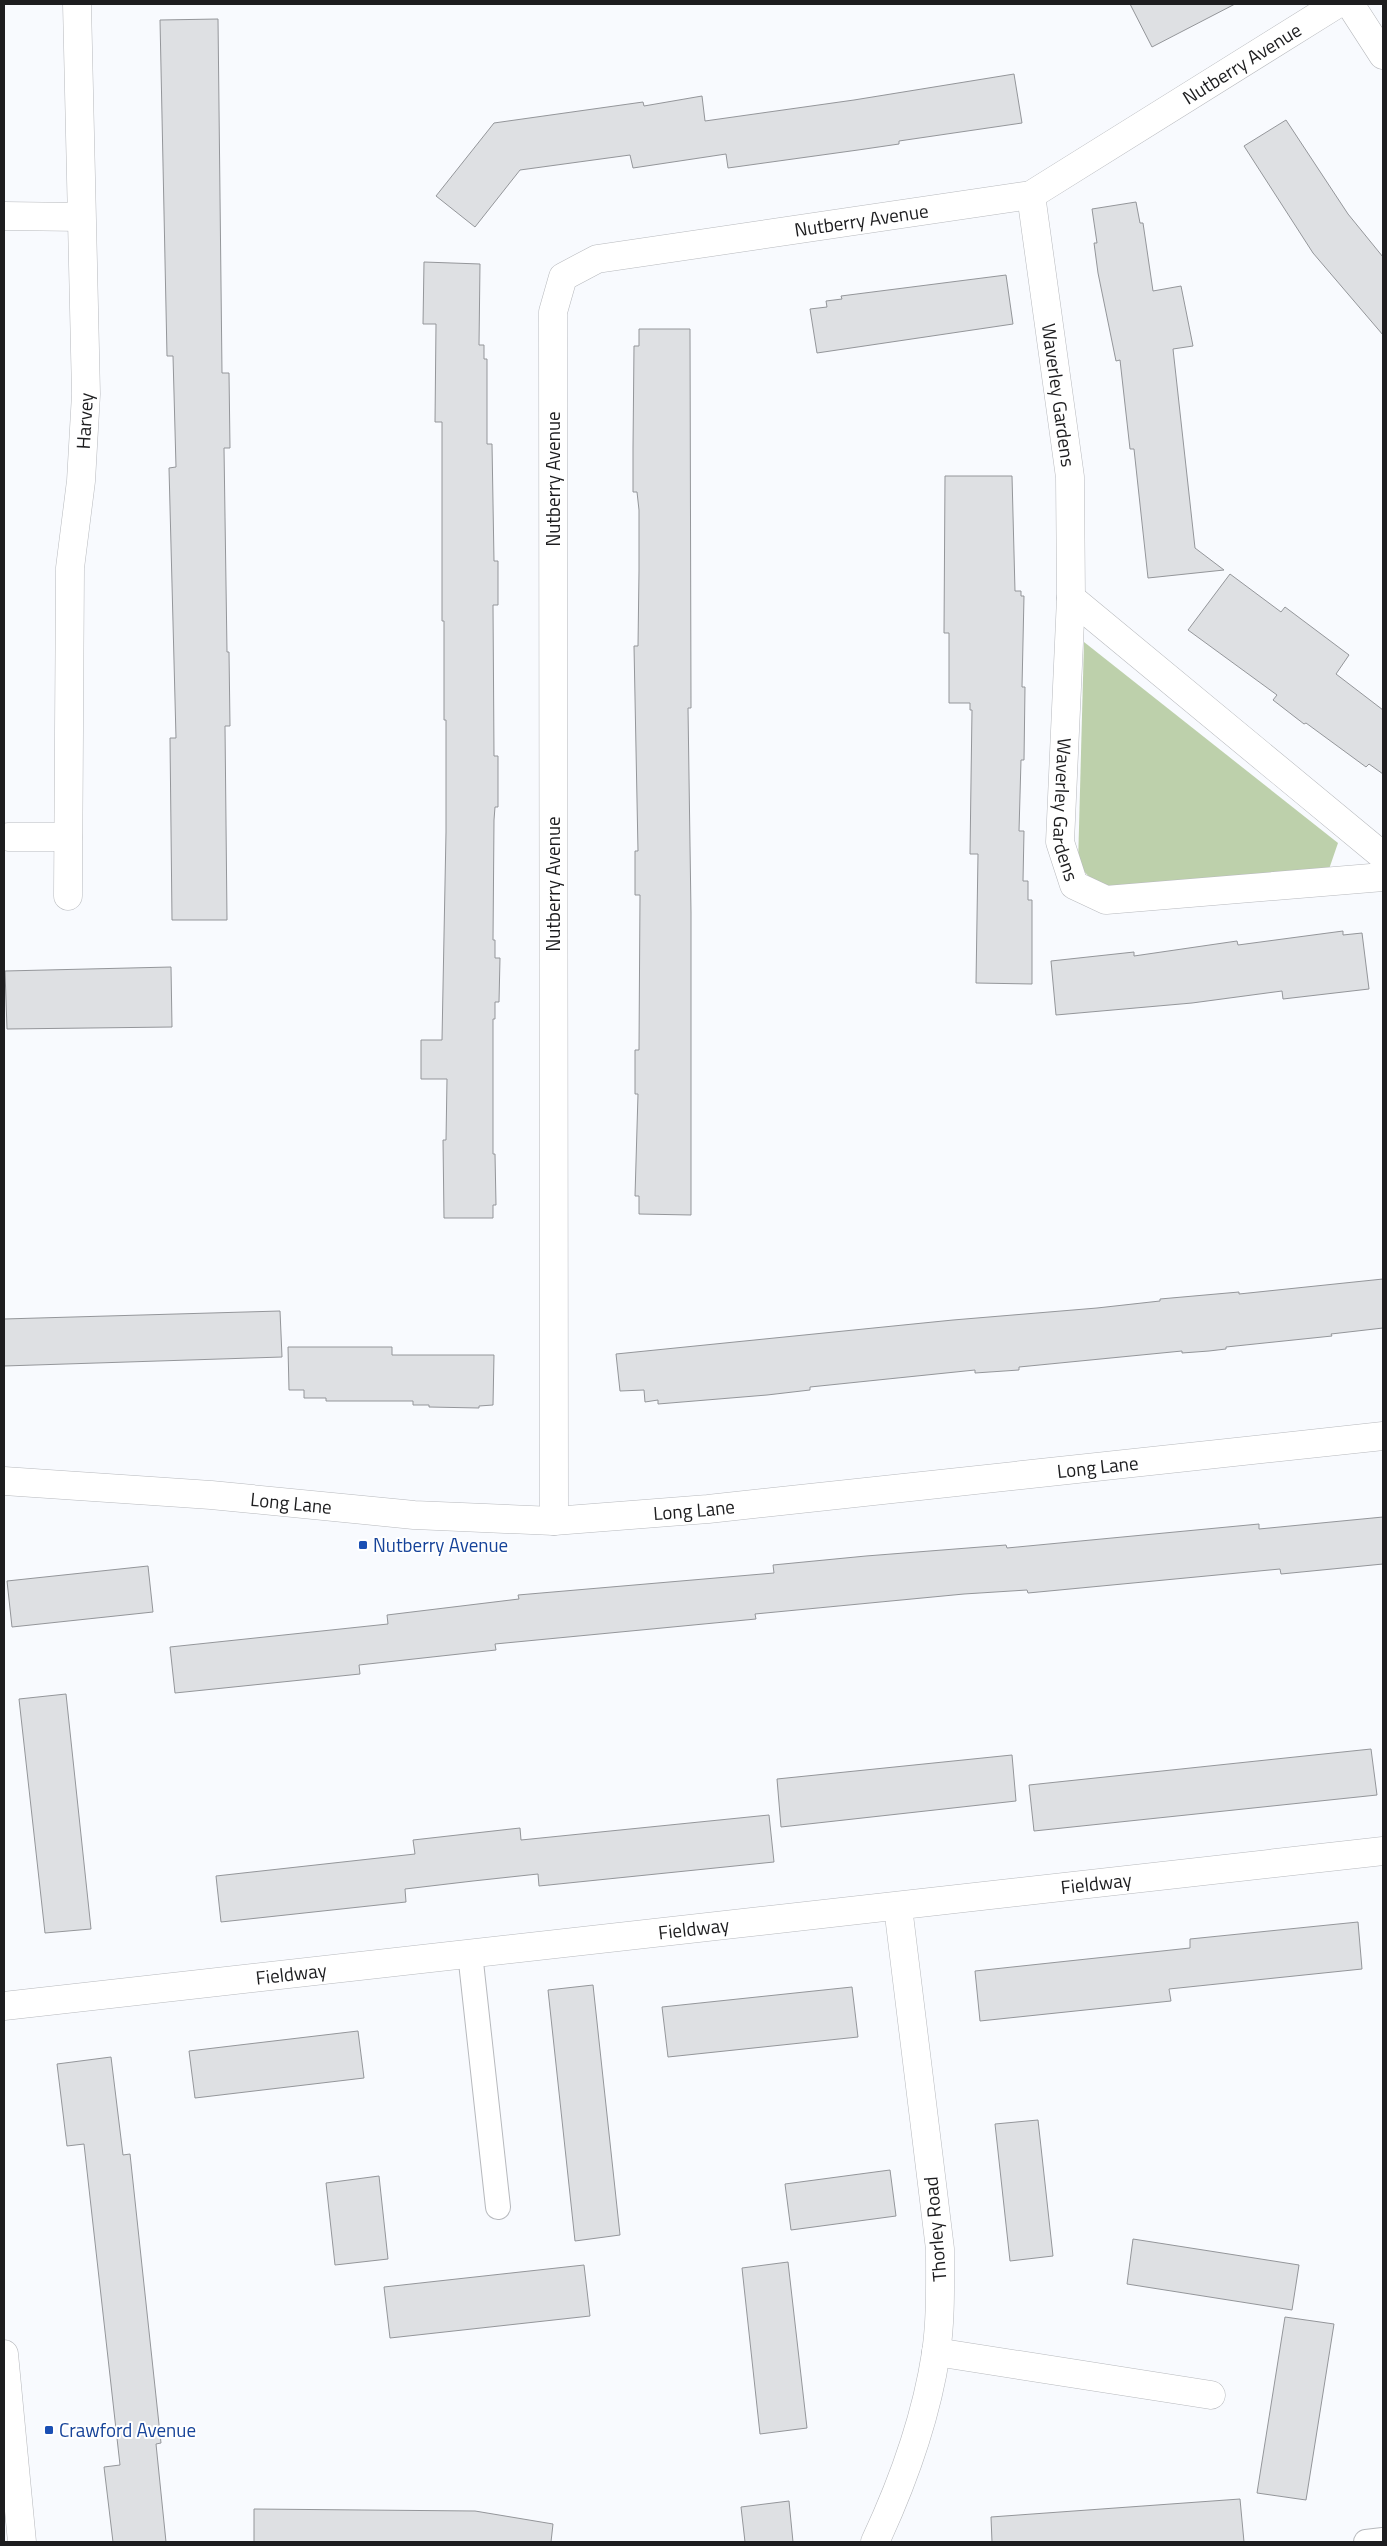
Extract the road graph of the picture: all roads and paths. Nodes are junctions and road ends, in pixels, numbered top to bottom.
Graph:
1 (77, 4) edge
2 (1337, 4) edge
3 (1350, 4) edge
4 (1383, 55) edge
5 (1031, 194) junction
6 (4, 216) edge
7 (81, 217) junction
8 (1072, 598) junction
9 (8, 837) dead end
10 (68, 837) junction
11 (1383, 856) edge
12 (1383, 877) edge
13 (68, 896) dead end
14 (1383, 1436) edge
15 (4, 1481) edge
16 (554, 1521) junction
17 (1383, 1851) edge
18 (898, 1907) junction
19 (470, 1953) junction
20 (4, 2006) edge
21 (498, 2207) dead end
22 (936, 2352) junction
23 (4, 2354) edge
24 (1211, 2395) dead end
25 (1383, 2540) edge
26 (22, 2542) edge
27 (875, 2542) edge
28 (1366, 2542) edge

1 - 7 street, Harvey
2 - 5 street, Nutberry Avenue
3 - 4 street
5 - 8 street, Waverley Gardens
5 - 16 street, Nutberry Avenue
6 - 7 street
7 - 10 street, Harvey
8 - 11 street
8 - 12 street, Waverley Gardens
9 - 10 street
10 - 13 street, Harvey
14 - 16 street, Long Lane
15 - 16 street, Long Lane
17 - 18 street, Fieldway
18 - 19 street, Fieldway
18 - 22 street, Thorley Road
19 - 20 street, Fieldway
19 - 21 lane
22 - 24 street
22 - 27 street, Thorley Road
23 - 26 street
25 - 28 lane

